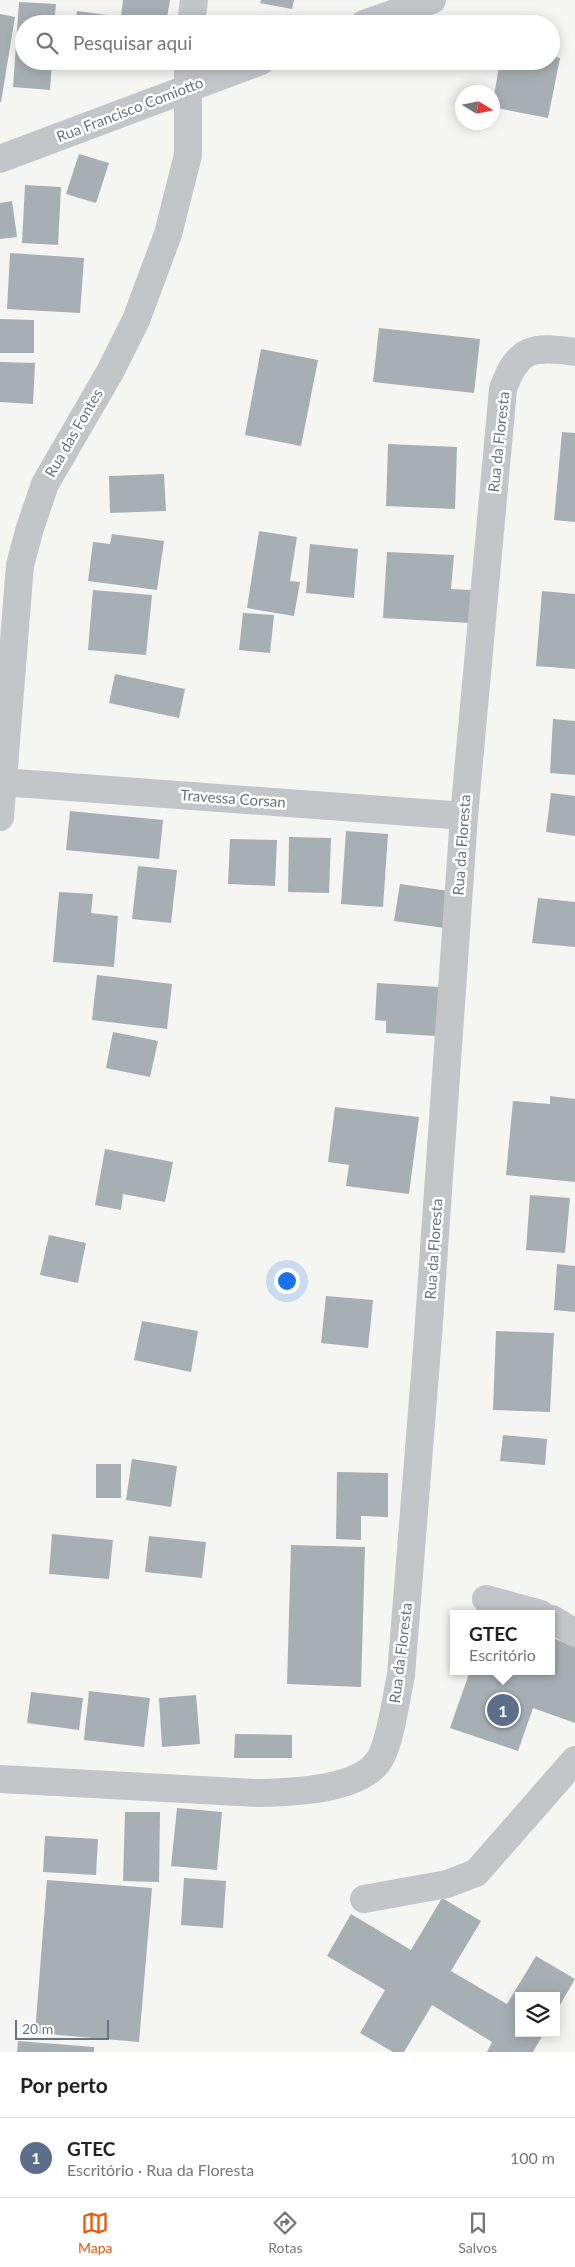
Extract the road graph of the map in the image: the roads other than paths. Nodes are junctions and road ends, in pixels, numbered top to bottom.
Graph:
1 (194, 0) edge
2 (432, 0) edge
3 (192, 15) edge
4 (390, 15) edge
5 (210, 70) edge
6 (188, 74) edge
7 (0, 159) edge
8 (575, 352) edge
9 (2, 782) junction
10 (464, 816) junction
11 (0, 817) edge
12 (486, 1599) dead end
13 (526, 1610) edge
14 (555, 1622) edge
15 (575, 1633) edge
16 (575, 1760) edge
17 (0, 1779) edge
18 (364, 1899) dead end

1 - 3 street
2 - 4 street
5 - 6 street, Rua Francisco Comiotto
6 - 7 street, Rua Francisco Comiotto
6 - 9 street, Rua das Fontes
8 - 10 street, Rua da Floresta
9 - 10 street, Travessa Corsan
9 - 11 street, Rua das Fontes
10 - 17 street, Rua da Floresta
12 - 13 street
14 - 15 street
16 - 18 street

